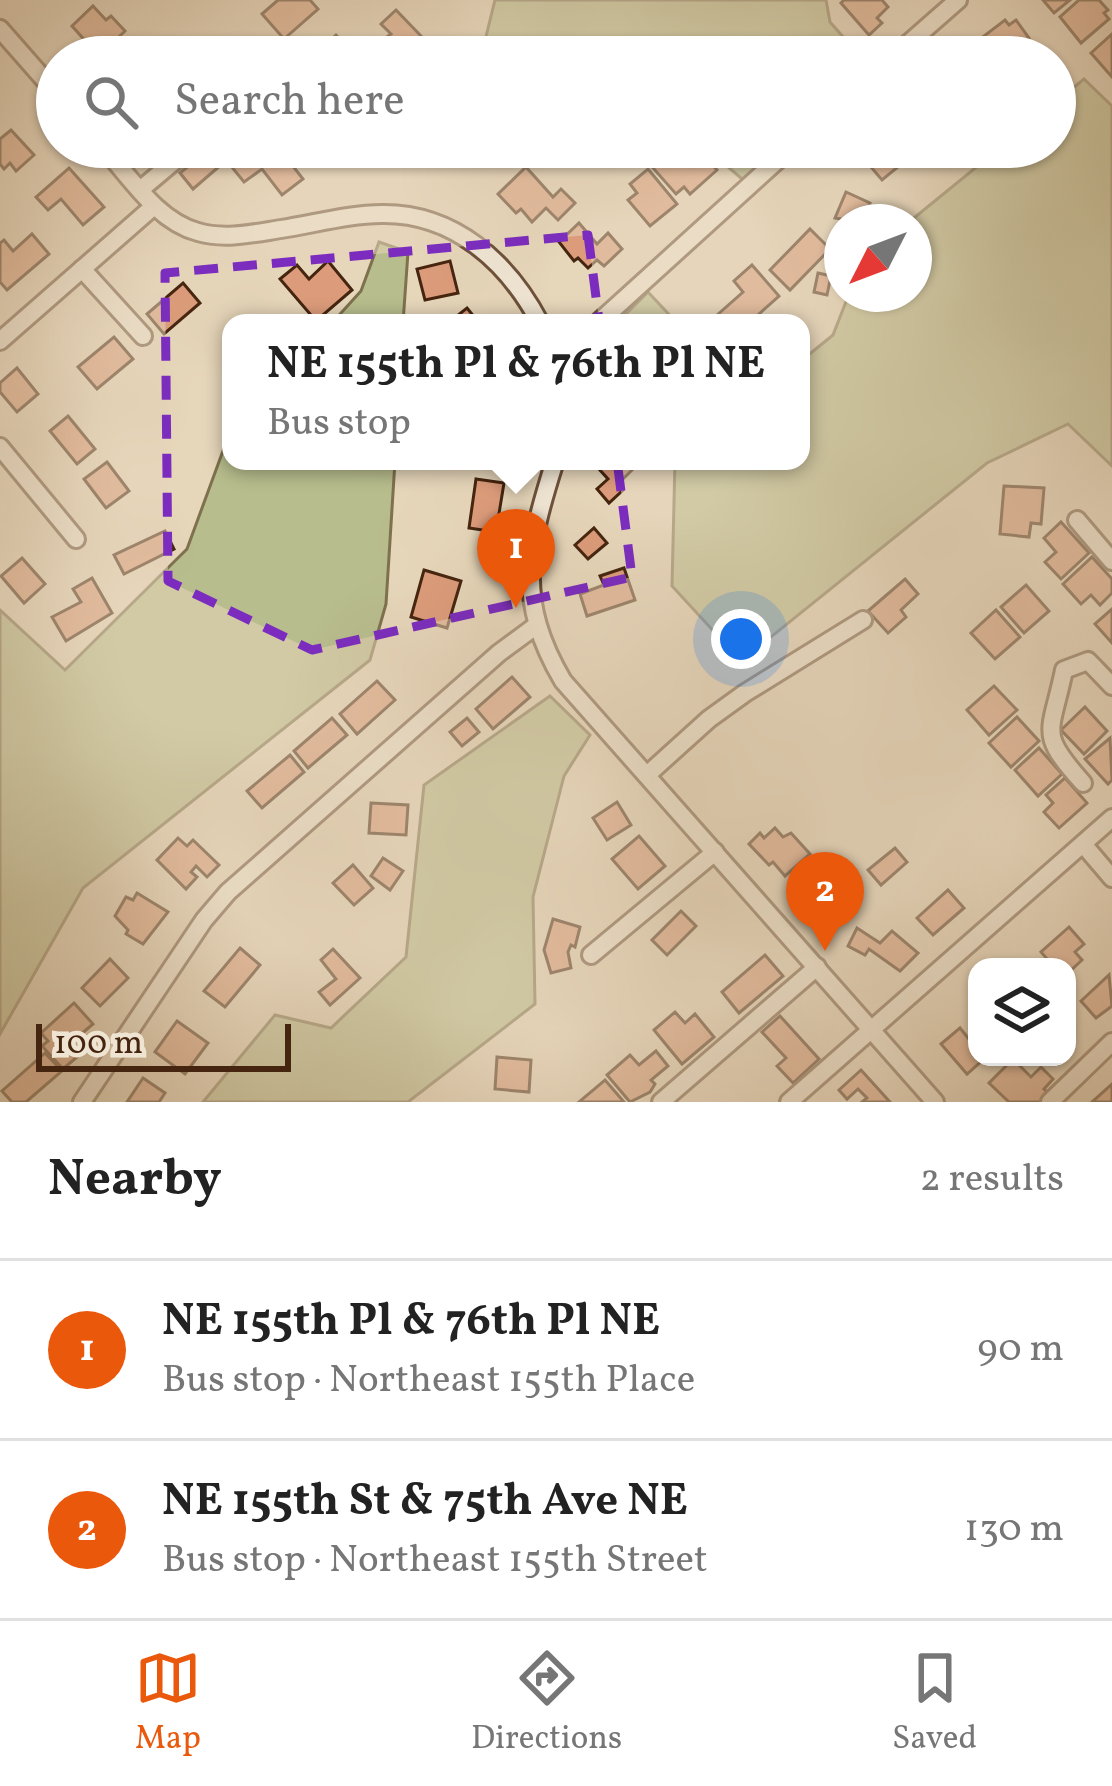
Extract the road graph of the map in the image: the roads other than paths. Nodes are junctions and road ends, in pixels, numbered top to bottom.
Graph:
1 (958, 0) edge
2 (0, 28) edge
3 (917, 36) edge
4 (36, 70) edge
5 (121, 168) edge
6 (166, 168) edge
7 (769, 168) edge
8 (140, 190) junction
9 (154, 206) junction
10 (82, 269) junction
11 (534, 314) edge
12 (608, 314) edge
13 (143, 336) dead end
14 (0, 341) edge
15 (0, 447) edge
16 (553, 470) edge
17 (1077, 520) dead end
18 (76, 539) dead end
19 (1112, 561) edge
20 (863, 620) dead end
21 (537, 625) junction
22 (1112, 686) edge
23 (647, 775) junction
24 (1083, 783) dead end
25 (1112, 818) edge
26 (1083, 844) junction
27 (715, 852) junction
28 (1112, 878) edge
29 (591, 955) dead end
30 (817, 967) junction
31 (874, 1031) junction
32 (1112, 1042) edge
33 (82, 1102) edge
34 (661, 1102) edge
35 (789, 1102) edge
36 (935, 1102) edge
37 (1050, 1102) edge

1 - 3 street
2 - 4 street
5 - 8 street
6 - 8 street
7 - 12 street
8 - 9 street
9 - 10 street
9 - 11 street
10 - 13 street
10 - 14 street
15 - 18 street
16 - 21 street
17 - 19 street
20 - 23 street
21 - 23 street
21 - 33 street
22 - 24 street
23 - 27 street
25 - 26 street
26 - 28 street
26 - 31 street
27 - 29 street
27 - 30 street
30 - 31 street
30 - 34 street
31 - 35 street
31 - 36 street
32 - 37 street

